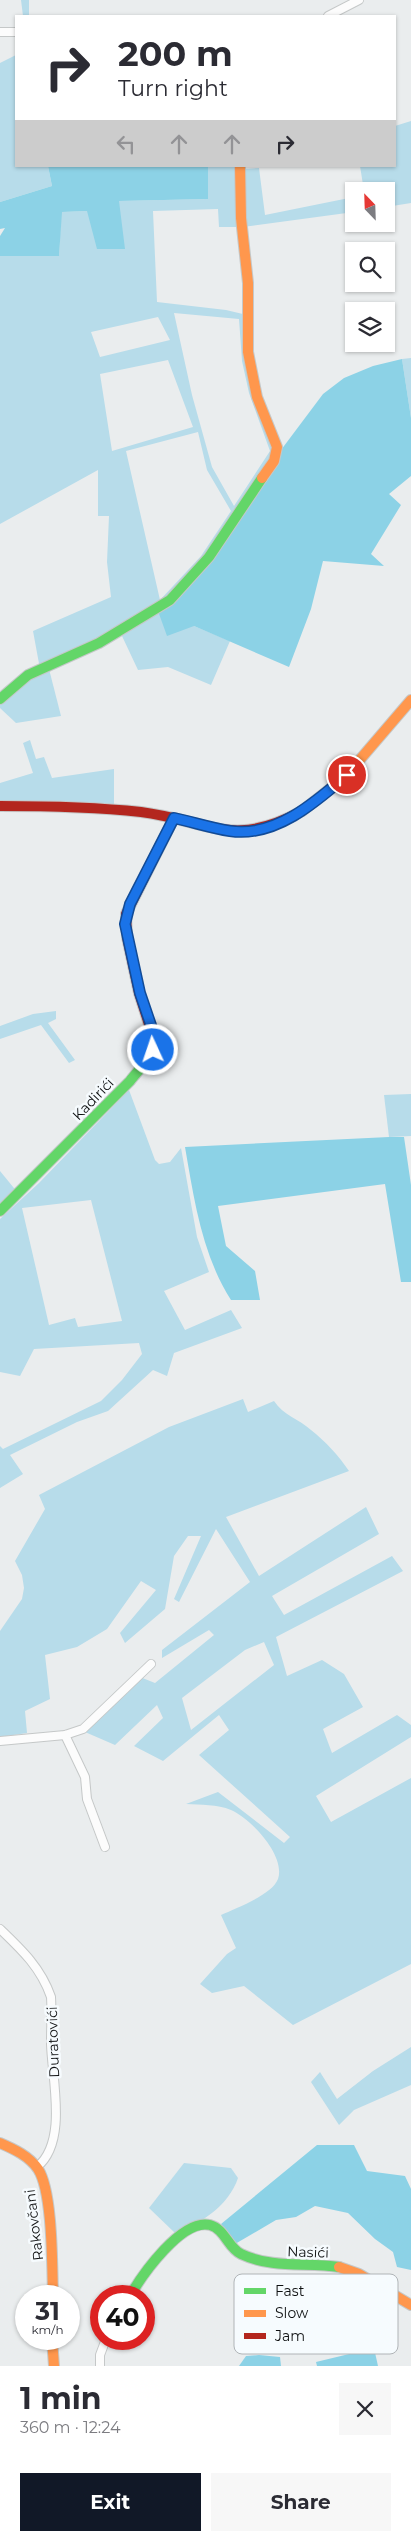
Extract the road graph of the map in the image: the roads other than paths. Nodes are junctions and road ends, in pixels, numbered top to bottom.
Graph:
1 (359, 0) edge
2 (330, 15) edge
3 (0, 32) edge
4 (15, 32) edge
5 (240, 167) edge
6 (0, 699) edge
7 (411, 700) edge
8 (0, 806) edge
9 (174, 818) junction
10 (0, 1211) edge
11 (151, 1664) dead end
12 (65, 1734) junction
13 (0, 1741) edge
14 (105, 1847) dead end
15 (0, 1929) edge
16 (0, 2143) edge
17 (37, 2167) junction
18 (357, 2274) edge
19 (53, 2285) edge
20 (139, 2285) edge
21 (398, 2298) edge
22 (411, 2305) edge
23 (53, 2350) edge
24 (102, 2350) edge
25 (54, 2366) edge
26 (100, 2366) edge

1 - 2 street
3 - 4 street
5 - 6 street
7 - 9 street
8 - 9 street
9 - 10 street, Kadirići
11 - 12 street
12 - 13 street
12 - 14 street
15 - 17 street, Duratovići
16 - 17 street
17 - 19 street, Rakovčani
18 - 20 street, Nasići
21 - 22 street, Nasići
23 - 25 street
24 - 26 street

